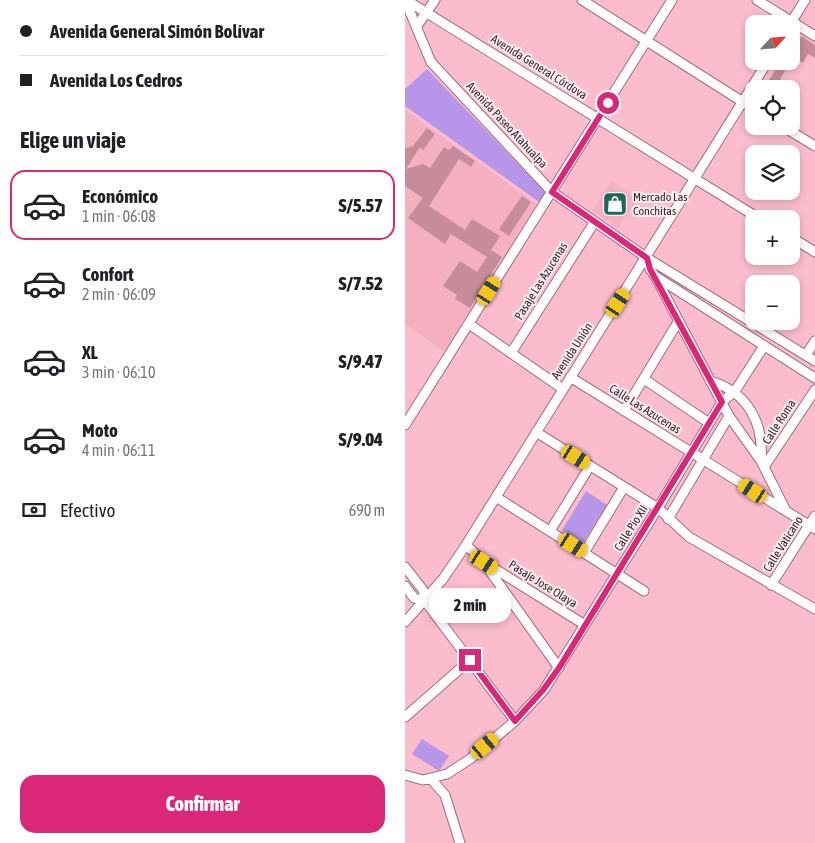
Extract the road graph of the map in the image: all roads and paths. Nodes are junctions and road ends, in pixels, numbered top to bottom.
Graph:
1 (406, 0) edge
2 (435, 0) edge
3 (582, 0) edge
4 (672, 0) edge
5 (757, 0) edge
6 (805, 0) edge
7 (427, 12) junction
8 (779, 15) edge
9 (796, 15) edge
10 (417, 26) junction
11 (800, 28) edge
12 (815, 36) edge
13 (647, 40) junction
14 (762, 70) edge
15 (743, 102) junction
16 (598, 118) junction
17 (797, 135) edge
18 (815, 146) edge
19 (695, 179) junction
20 (552, 192) junction
21 (745, 210) edge
22 (594, 223) junction
23 (800, 243) edge
24 (815, 252) edge
25 (647, 258) junction
26 (655, 276) junction
27 (678, 322) junction
28 (469, 324) junction
29 (815, 340) edge
30 (764, 346) junction
31 (511, 353) junction
32 (806, 356) junction
33 (815, 361) edge
34 (570, 377) junction
35 (815, 378) edge
36 (644, 379) junction
37 (710, 380) junction
38 (563, 389) junction
39 (815, 390) edge
40 (735, 391) junction
41 (722, 402) junction
42 (624, 411) junction
43 (729, 416) junction
44 (709, 423) junction
45 (405, 426) edge
46 (536, 432) junction
47 (692, 453) junction
48 (703, 460) junction
49 (763, 464) junction
50 (590, 466) junction
51 (625, 487) junction
52 (496, 497) junction
53 (658, 508) junction
54 (786, 511) junction
55 (815, 516) edge
56 (669, 519) junction
57 (812, 527) edge
58 (550, 531) junction
59 (466, 544) junction
60 (584, 552) junction
61 (484, 562) junction
62 (405, 567) edge
63 (617, 573) junction
64 (771, 585) junction
65 (405, 586) edge
66 (644, 591) dead end
67 (425, 601) junction
68 (815, 609) edge
69 (405, 622) edge
70 (585, 625) junction
71 (470, 660) junction
72 (559, 668) junction
73 (405, 717) edge
74 (515, 721) junction
75 (405, 775) edge
76 (431, 779) junction
77 (460, 843) edge

1 - 7 street, Avenida General Córdova
1 - 10 street, Avenida Paseo Atahualpa
2 - 7 street
3 - 13 street
4 - 13 street
5 - 8 street
6 - 9 street
7 - 10 street
7 - 16 street, Avenida General Córdova
10 - 20 street, Avenida Paseo Atahualpa
11 - 12 street
13 - 15 street
13 - 16 street
14 - 15 street, Avenida Unión
15 - 19 street, Avenida Unión
16 - 19 street, Avenida General Córdova
16 - 20 street
17 - 18 street
19 - 21 street, Avenida General Córdova
19 - 25 street, Avenida Unión
20 - 22 street, Avenida Paseo Atahualpa
20 - 28 street
22 - 25 street, Avenida Paseo Atahualpa
22 - 31 street, Pasaje Las Azucenas
23 - 24 street
25 - 26 street
25 - 32 street, Avenida Paseo Atahualpa
25 - 34 street, Avenida Unión
26 - 27 street
26 - 30 street
27 - 36 street
27 - 37 street
28 - 31 street
28 - 45 street
29 - 32 street
30 - 35 street
30 - 40 street, Calle Pio XII
31 - 38 street
32 - 33 street, Avenida Paseo Atahualpa
34 - 38 street, Avenida Unión
34 - 42 street, Calle Las Azucenas
36 - 42 street
36 - 44 street
37 - 40 street
37 - 41 street
38 - 46 street, Avenida Unión
39 - 49 street, Calle Roma
40 - 41 street, Calle Pio XII
40 - 49 street
41 - 43 street
41 - 44 street, Calle Pio XII
42 - 47 street, Calle Las Azucenas
43 - 48 street
43 - 49 street
44 - 47 street, Calle Pio XII
46 - 50 street
46 - 52 street, Avenida Unión
47 - 48 street, Calle Las Azucenas
47 - 53 street, Calle Pio XII
48 - 54 street, Calle Las Azucenas
48 - 56 street
49 - 54 street
50 - 51 street
50 - 58 street
51 - 53 street
51 - 60 street
52 - 58 street
52 - 59 street, Avenida Unión
53 - 56 street
53 - 63 street, Calle Pio XII
54 - 57 street, Calle Las Azucenas
55 - 57 street, Calle Vaticano
56 - 64 street
57 - 64 street, Calle Vaticano
58 - 60 street
59 - 61 street, Pasaje Jose Olaya
59 - 67 street, Avenida Unión
60 - 63 street
61 - 70 street, Pasaje Jose Olaya
61 - 72 street
62 - 67 street
63 - 66 street
63 - 70 street, Calle Pio XII
64 - 68 street
65 - 67 street
67 - 69 street, Avenida Unión
67 - 71 street
70 - 72 street, Calle Pio XII
71 - 73 street
71 - 74 street
72 - 74 street, Calle Pio XII
74 - 76 street, Calle Pio XII
75 - 76 street
76 - 77 street

